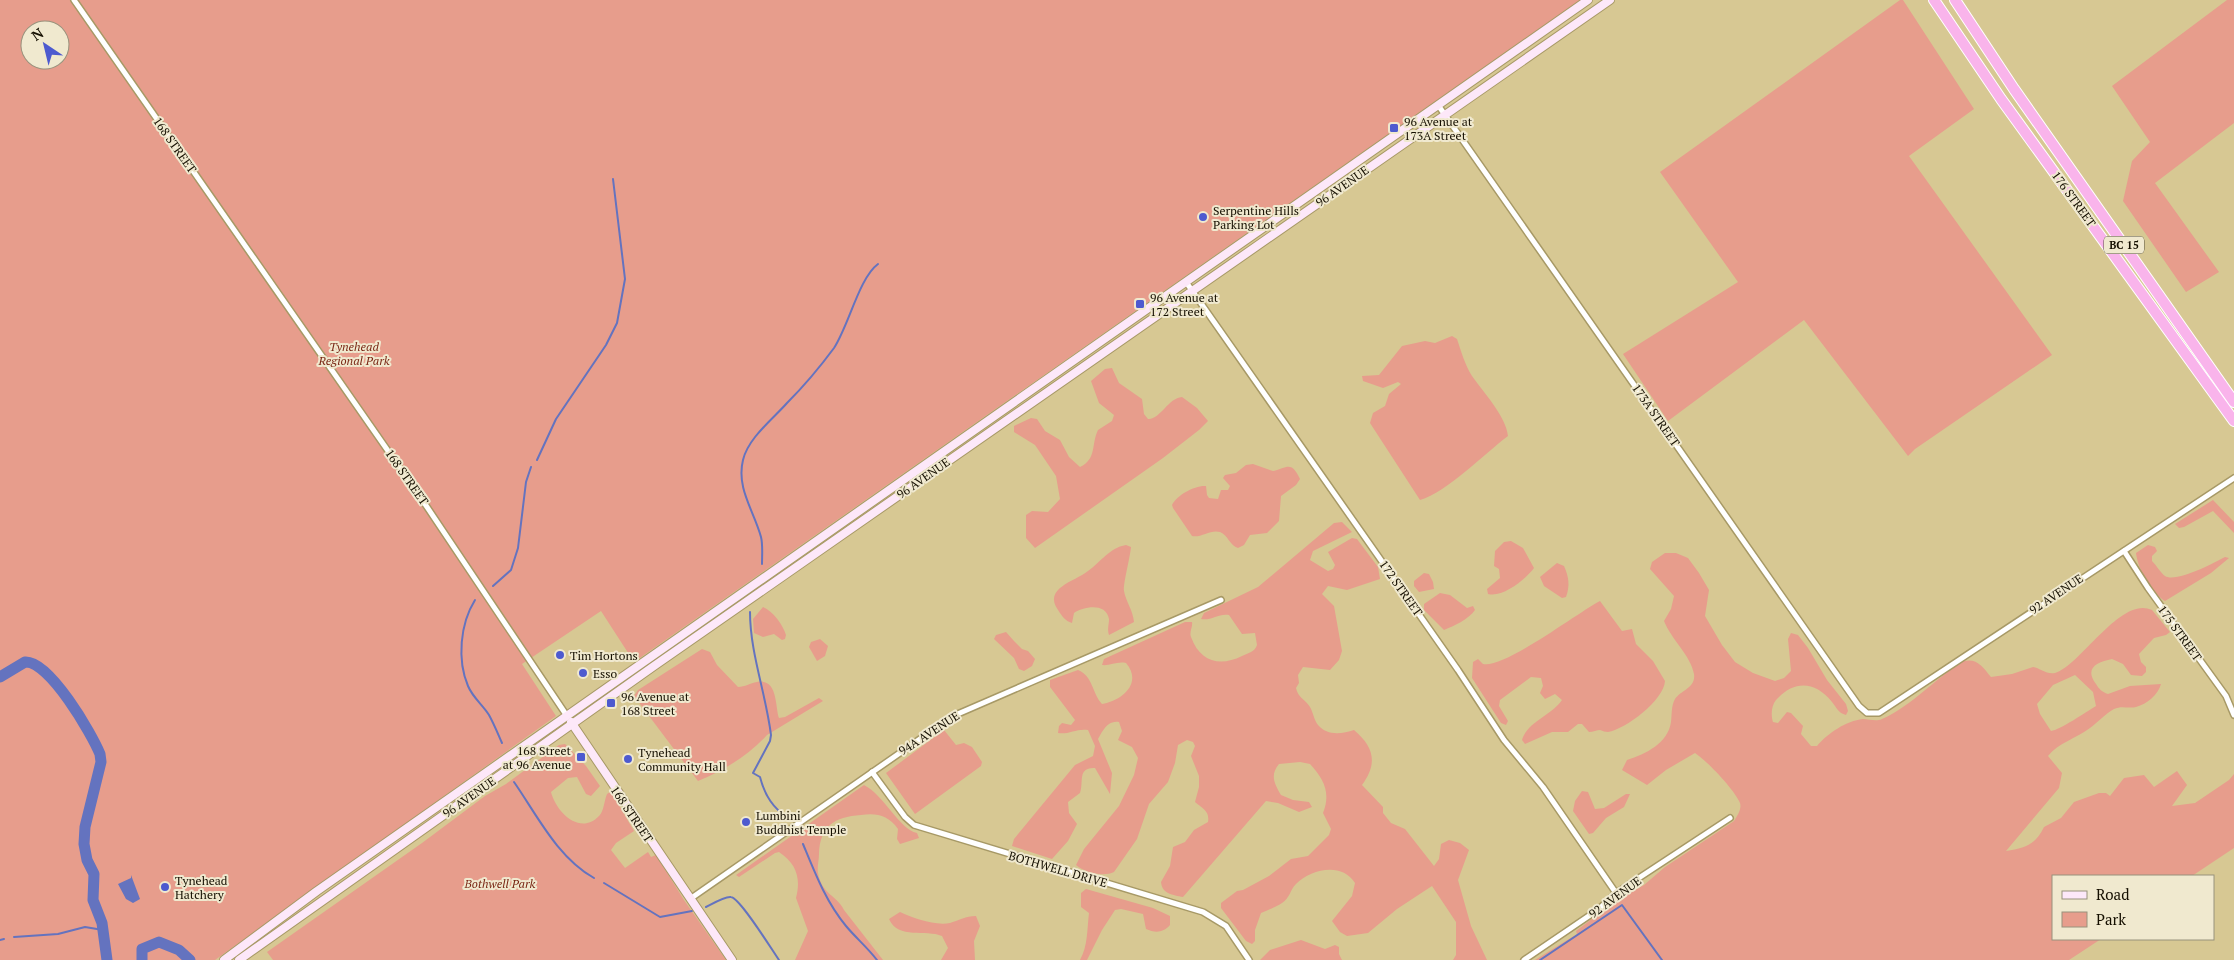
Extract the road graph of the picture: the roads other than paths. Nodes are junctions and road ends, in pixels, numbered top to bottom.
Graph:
1 (74, 0) edge
2 (1588, 0) edge
3 (1610, 0) edge
4 (1934, 0) edge
5 (1955, 0) edge
6 (1438, 106) junction
7 (1445, 114) junction
8 (1186, 282) junction
9 (1192, 291) junction
10 (2234, 402) edge
11 (2234, 422) edge
12 (2234, 478) edge
13 (2124, 550) junction
14 (1221, 600) dead end
15 (1879, 713) joint
16 (2234, 715) edge
17 (567, 716) junction
18 (572, 724) junction
19 (872, 772) junction
20 (1730, 818) dead end
21 (1616, 893) junction
22 (690, 899) junction
23 (224, 960) edge
24 (239, 960) edge
25 (732, 960) edge
26 (1249, 960) edge
27 (1524, 960) edge

1 - 17 street, 168 STREET
2 - 6 main road, 96 AVENUE
3 - 7 main road, 96 AVENUE
4 - 11 highway, 176 STREET / BC 15
5 - 10 highway, 176 STREET / BC 15
6 - 7 street, 173A STREET
6 - 8 main road, 96 AVENUE
7 - 9 main road, 96 AVENUE
7 - 15 street, 173A STREET
8 - 9 street, 172 STREET
8 - 17 main road, 96 AVENUE
9 - 18 main road, 96 AVENUE
9 - 21 street, 172 STREET
12 - 13 street, 92 AVENUE
13 - 15 street, 92 AVENUE
13 - 16 street, 175 STREET
14 - 19 street, 94A AVENUE
17 - 18 main road, 168 STREET
17 - 23 main road, 96 AVENUE
18 - 22 main road, 168 STREET
18 - 24 main road, 96 AVENUE
19 - 22 street, 94A AVENUE
19 - 26 street, BOTHWELL DRIVE
20 - 21 street, 92 AVENUE
21 - 27 street, 92 AVENUE
22 - 25 main road, 168 STREET

